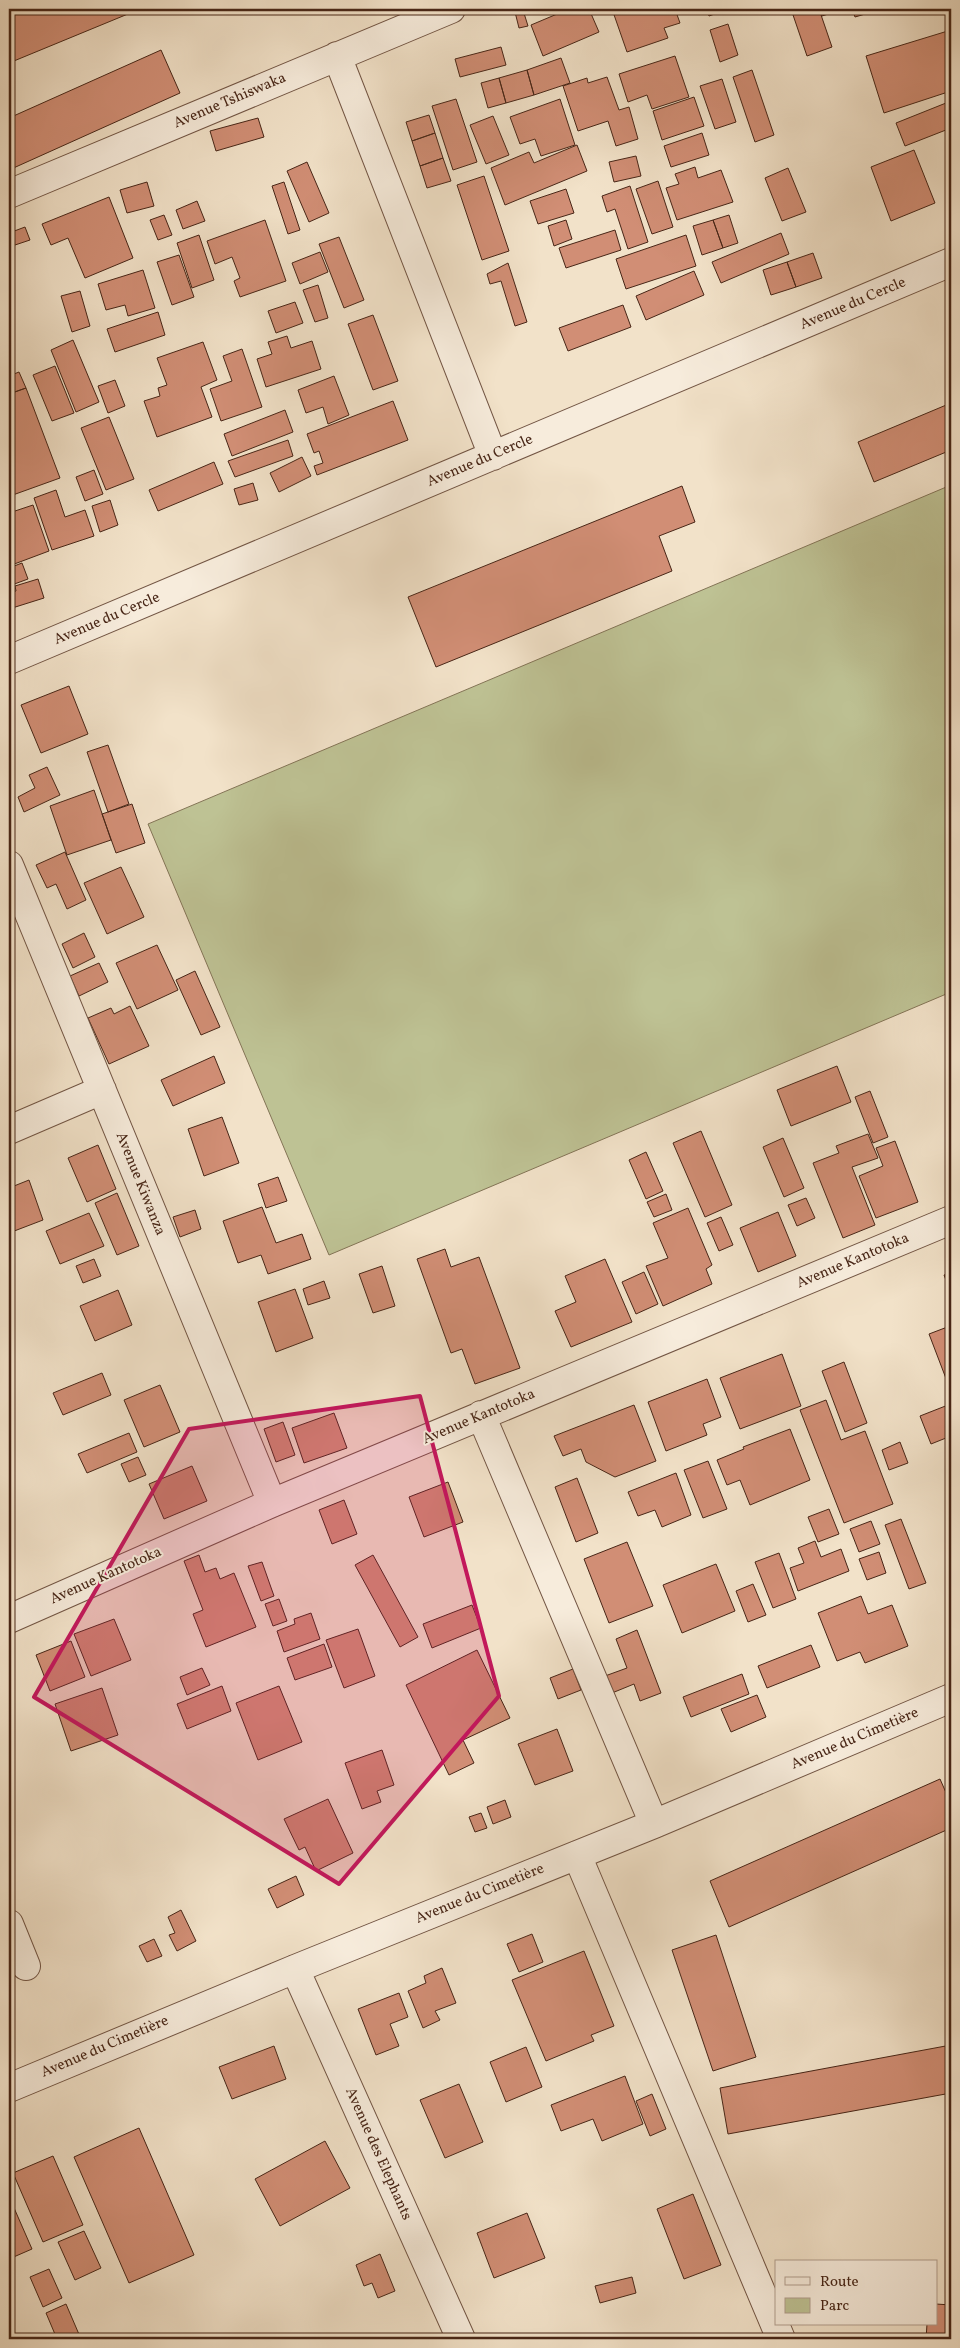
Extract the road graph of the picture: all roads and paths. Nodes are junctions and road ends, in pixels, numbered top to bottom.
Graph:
1 (451, 9) edge
2 (337, 56) junction
3 (9, 194) edge
4 (949, 269) edge
5 (493, 456) junction
6 (9, 660) edge
7 (9, 865) edge
8 (102, 1090) junction
9 (9, 1130) edge
10 (951, 1220) edge
11 (482, 1415) junction
12 (272, 1503) junction
13 (9, 1619) edge
14 (951, 1698) edge
15 (654, 1824) junction
16 (577, 1855) junction
17 (9, 1924) edge
18 (26, 1966) dead end
19 (294, 1969) junction
20 (9, 2088) edge
21 (775, 2325) edge
22 (776, 2326) edge
23 (461, 2339) edge
24 (781, 2339) edge

1 - 2 street, Avenue Tshiswaka
2 - 3 street, Avenue Tshiswaka
2 - 5 street
4 - 5 street, Avenue du Cercle
5 - 6 street, Avenue du Cercle
7 - 8 street, Avenue Kiwanza
8 - 9 street
8 - 12 street, Avenue Kiwanza
10 - 11 street, Avenue Kantotoka
11 - 12 street, Avenue Kantotoka
11 - 15 street
12 - 13 street, Avenue Kantotoka
14 - 15 street, Avenue du Cimetière
15 - 16 street, Avenue du Cimetière
16 - 19 street, Avenue du Cimetière
16 - 21 street
17 - 18 street
19 - 20 street, Avenue du Cimetière
19 - 23 street, Avenue des Elephants
22 - 24 street

